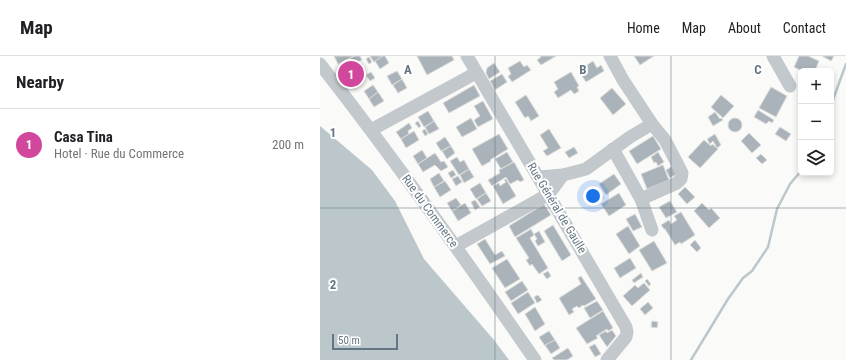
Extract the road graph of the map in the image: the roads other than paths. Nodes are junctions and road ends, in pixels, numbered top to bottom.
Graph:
1 (467, 56) edge
2 (610, 56) edge
3 (773, 56) edge
4 (320, 64) edge
5 (476, 73) junction
6 (790, 86) dead end
7 (652, 124) junction
8 (371, 130) junction
9 (613, 149) junction
10 (562, 175) junction
11 (539, 177) junction
12 (549, 194) junction
13 (641, 199) junction
14 (652, 230) dead end
15 (456, 246) junction
16 (535, 360) edge
17 (607, 360) edge

1 - 5 street, Rue Général de Gaulle
2 - 7 street
3 - 6 street
4 - 8 street, Rue du Commerce
5 - 8 street
5 - 11 street, Rue Général de Gaulle
7 - 9 street
7 - 13 street
8 - 15 street, Rue du Commerce
9 - 10 street
9 - 13 street
10 - 11 street
10 - 12 street
11 - 12 street, Rue Général de Gaulle
12 - 15 street
12 - 17 street, Rue Général de Gaulle
13 - 14 street
15 - 16 street, Rue du Commerce

